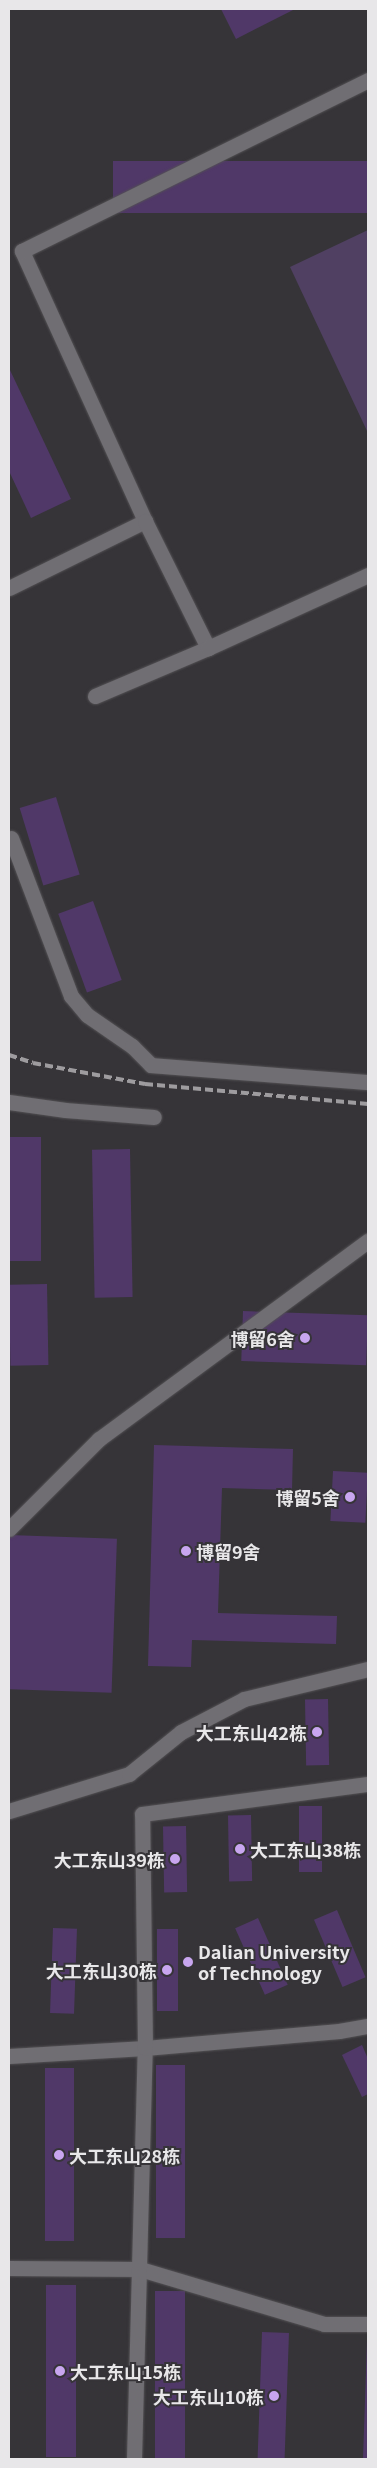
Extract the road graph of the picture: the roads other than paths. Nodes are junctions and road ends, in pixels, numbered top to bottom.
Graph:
1 (368, 80) edge
2 (145, 521) junction
3 (368, 575) edge
4 (9, 588) edge
5 (208, 648) junction
6 (95, 696) dead end
7 (11, 838) dead end
8 (368, 1082) edge
9 (9, 1102) edge
10 (154, 1116) dead end
11 (368, 1241) edge
12 (9, 1529) edge
13 (368, 1669) edge
14 (368, 1784) edge
15 (9, 1811) edge
16 (368, 2026) edge
17 (145, 2048) junction
18 (9, 2056) edge
19 (9, 2268) edge
20 (140, 2269) junction
21 (368, 2324) edge
22 (134, 2459) edge

1 - 2 street
2 - 4 street
2 - 5 street
3 - 5 street
5 - 6 street
7 - 8 street
9 - 10 street
11 - 12 street
13 - 15 street
14 - 17 street
16 - 17 street
17 - 18 street
17 - 20 street
19 - 20 street
20 - 21 street
20 - 22 street

